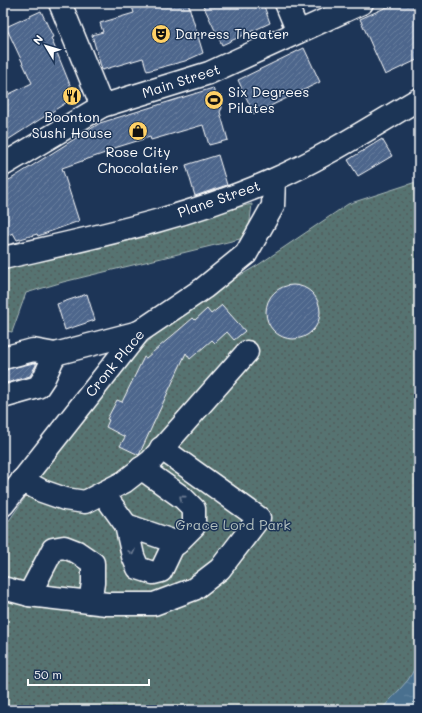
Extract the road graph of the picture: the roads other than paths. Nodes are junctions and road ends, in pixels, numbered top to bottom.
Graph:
1 (60, 3) edge
2 (286, 3) edge
3 (362, 3) edge
4 (298, 32) junction
5 (419, 99) edge
6 (102, 106) junction
7 (3, 165) edge
8 (274, 180) junction
9 (3, 258) edge
10 (139, 332) junction
11 (247, 352) dead end
12 (55, 354) junction
13 (3, 358) edge
14 (3, 397) edge
15 (161, 448) junction
16 (141, 468) junction
17 (22, 480) junction
18 (103, 493) junction
19 (3, 505) edge
20 (126, 525) junction
21 (178, 543) junction
22 (3, 588) edge
23 (29, 595) junction
24 (90, 602) junction

1 - 6 street
2 - 4 street
3 - 4 street, Main Street
4 - 6 street, Main Street
5 - 8 street, Plane Street
6 - 7 street, Main Street
8 - 9 street, Plane Street
8 - 10 street, Cronk Place
10 - 12 street
10 - 17 street, Cronk Place
11 - 15 street
12 - 13 street
12 - 14 street
15 - 16 street
15 - 24 street
16 - 18 street
21 -> 16 street
17 - 18 street
17 - 19 street, Cronk Place
18 - 20 street
20 - 21 street
20 -> 21 street
22 - 23 street
23 - 24 street
23 - 24 street

